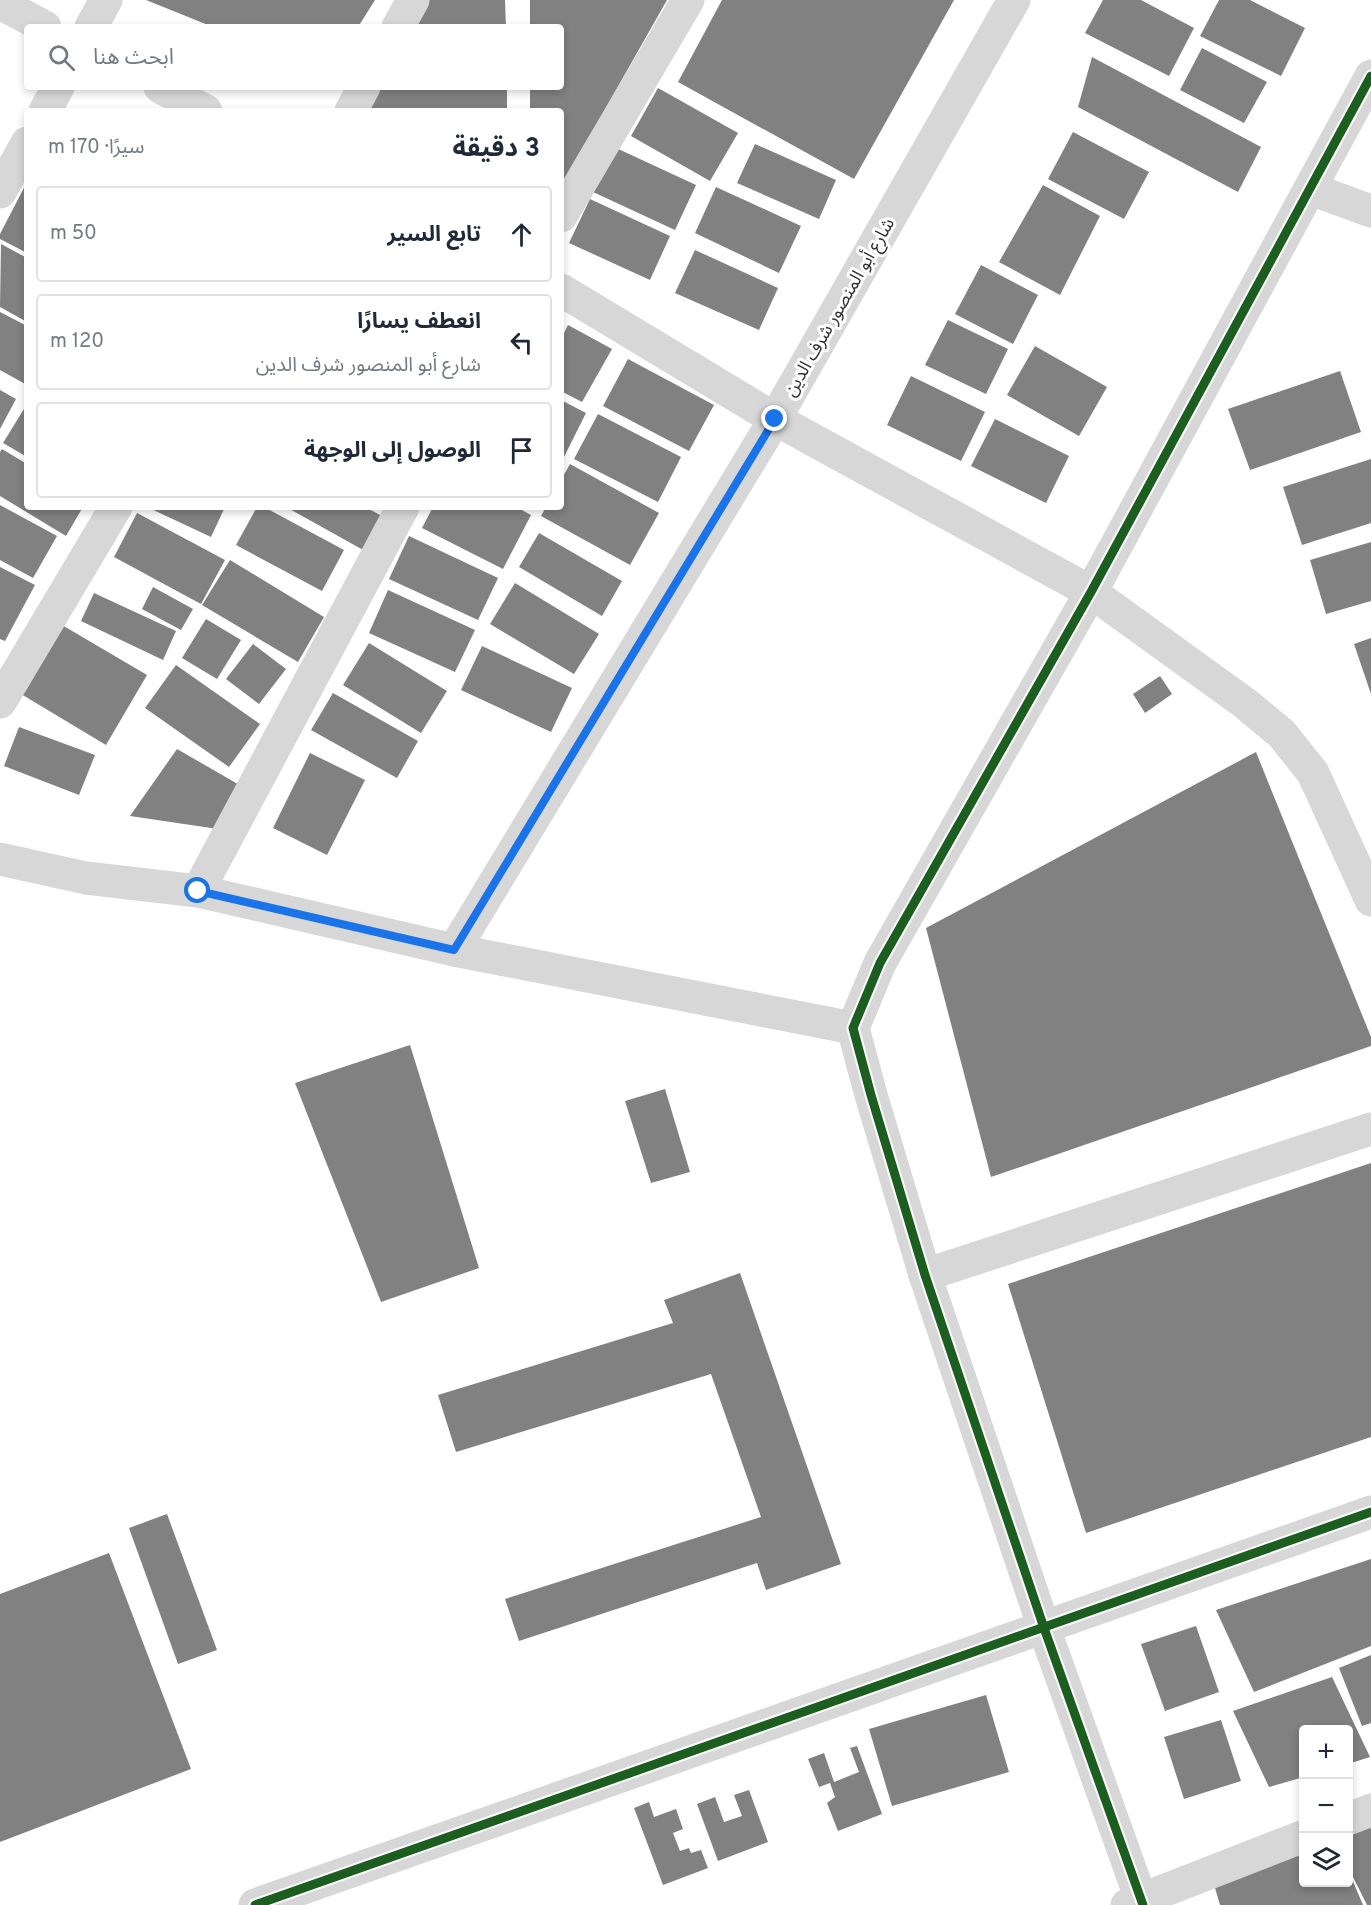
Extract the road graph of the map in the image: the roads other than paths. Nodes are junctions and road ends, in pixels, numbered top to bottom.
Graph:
1 (106, 0) edge
2 (413, 0) edge
3 (688, 0) edge
4 (1014, 0) edge
5 (0, 3) edge
6 (39, 24) edge
7 (93, 24) edge
8 (400, 24) edge
9 (1371, 76) edge
10 (56, 90) edge
11 (166, 90) edge
12 (362, 90) edge
13 (47, 108) edge
14 (200, 108) edge
15 (353, 108) edge
16 (24, 148) edge
17 (1311, 189) junction
18 (0, 192) edge
19 (564, 211) edge
20 (1371, 211) edge
21 (564, 292) edge
22 (775, 419) junction
23 (114, 510) edge
24 (401, 510) edge
25 (1091, 592) junction
26 (0, 702) edge
27 (0, 859) edge
28 (198, 891) junction
29 (1371, 900) edge
30 (454, 950) junction
31 (853, 1028) junction
32 (1371, 1129) edge
33 (925, 1275) junction
34 (1371, 1512) edge
35 (1044, 1628) junction
36 (1371, 1810) edge
37 (1353, 1817) edge
38 (1299, 1838) edge
39 (1137, 1903) edge
40 (255, 1905) edge

1 - 7 street
2 - 8 street
3 - 19 street
4 - 22 street, شارع أبو المنصور شرف الدين
5 - 6 street
9 - 17 street
10 - 13 street
11 - 14 street
12 - 15 street
16 - 18 street
17 - 20 street
17 - 25 street
21 - 22 street
22 - 25 street
22 - 30 street, شارع أبو المنصور شرف الدين
23 - 26 street
24 - 28 street
25 - 29 street
25 - 31 street
27 - 28 street
28 - 30 street
30 - 31 street
31 - 33 street
32 - 33 street
33 - 35 street
34 - 35 street
35 - 39 street
35 - 40 street
36 - 37 street
38 - 39 street

